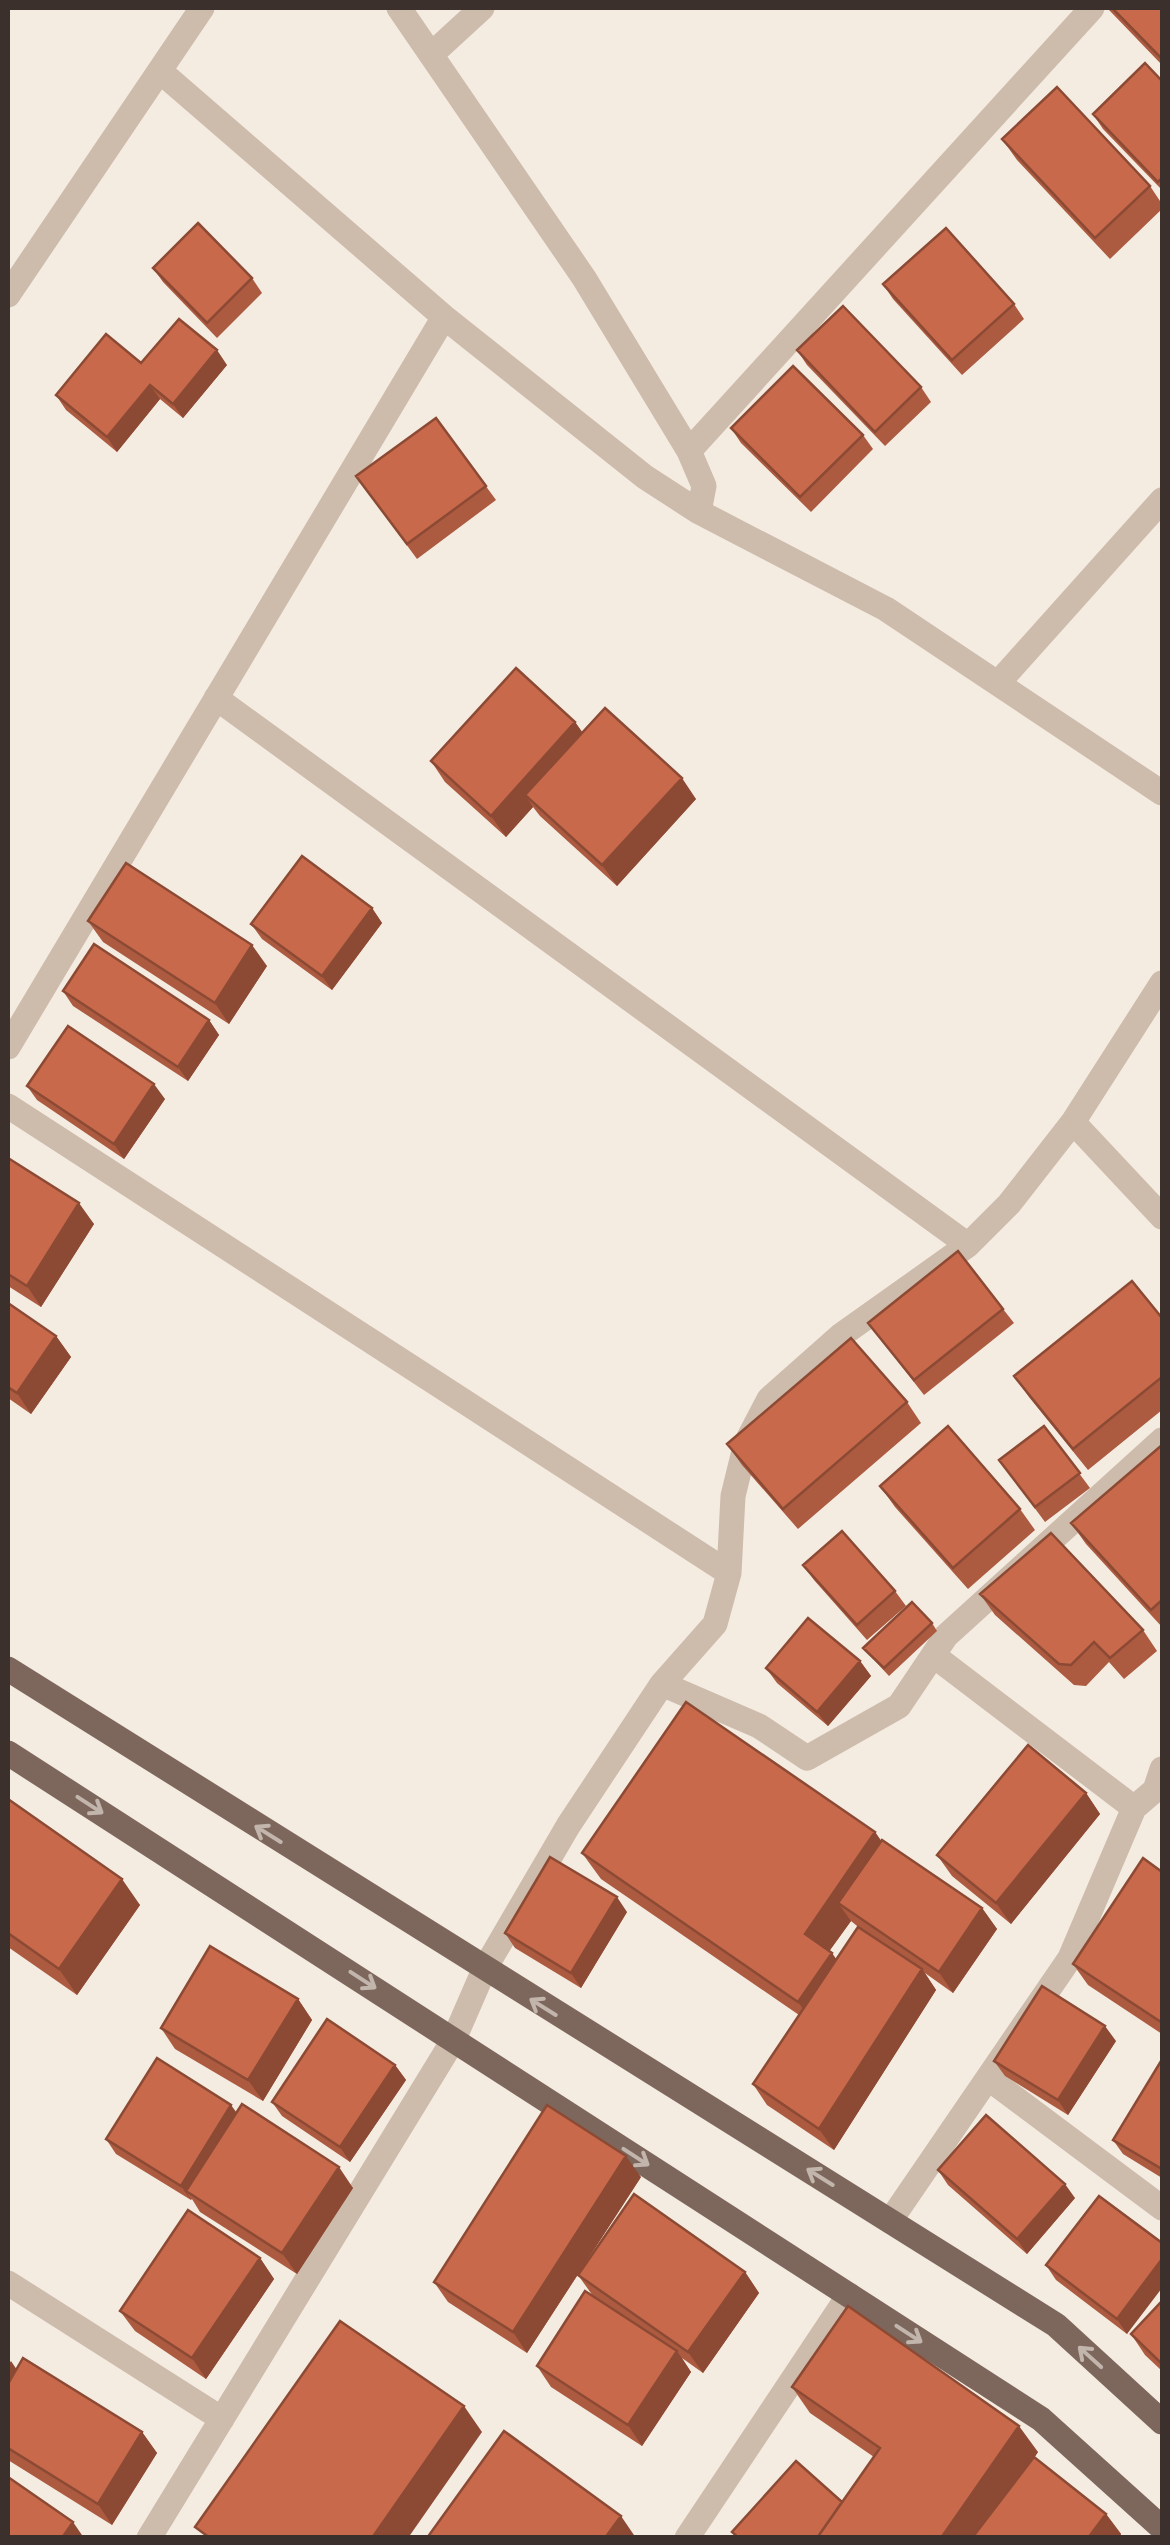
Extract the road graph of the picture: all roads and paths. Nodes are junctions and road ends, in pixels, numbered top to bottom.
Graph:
1 (202, 8) edge
2 (399, 8) edge
3 (482, 8) edge
4 (1092, 8) edge
5 (433, 53) junction
6 (161, 72) junction
7 (8, 295) edge
8 (444, 317) junction
9 (689, 451) junction
10 (1162, 500) edge
11 (699, 512) junction
12 (998, 683) junction
13 (216, 698) junction
14 (1162, 792) edge
15 (1162, 982) edge
16 (8, 1047) edge
17 (8, 1106) edge
18 (1072, 1122) junction
19 (1162, 1217) edge
20 (968, 1245) junction
21 (1162, 1440) edge
22 (729, 1572) junction
23 (934, 1655) junction
24 (8, 1669) edge
25 (662, 1684) junction
26 (8, 1752) edge
27 (1160, 1785) edge
28 (1134, 1808) junction
29 (484, 1970) junction
30 (454, 2039) junction
31 (988, 2078) junction
32 (1162, 2208) edge
33 (890, 2221) junction
34 (8, 2284) edge
35 (849, 2295) junction
36 (222, 2419) junction
37 (1162, 2422) edge
38 (1162, 2528) edge
39 (150, 2538) edge
40 (687, 2538) edge

1 - 6 street
2 - 5 street
3 - 5 street
4 - 9 street
5 - 9 street
6 - 7 street
6 - 8 street
8 - 11 street
8 - 13 street
9 - 11 street
10 - 12 street
11 - 12 street
12 - 14 street
13 - 16 street
13 - 20 street
15 - 18 street
17 - 22 street
18 - 19 street
18 - 20 street
20 - 22 street
21 - 23 street
22 - 25 street
23 - 25 street
23 - 28 street
29 -> 24 main road
25 - 29 street
26 -> 30 main road
27 - 28 street
28 - 31 street
29 - 30 street
33 -> 29 main road
30 -> 35 main road
30 - 36 street
31 - 32 street
31 - 33 street
37 -> 33 main road
34 - 36 street
35 -> 38 main road
35 - 40 street
36 - 39 street

